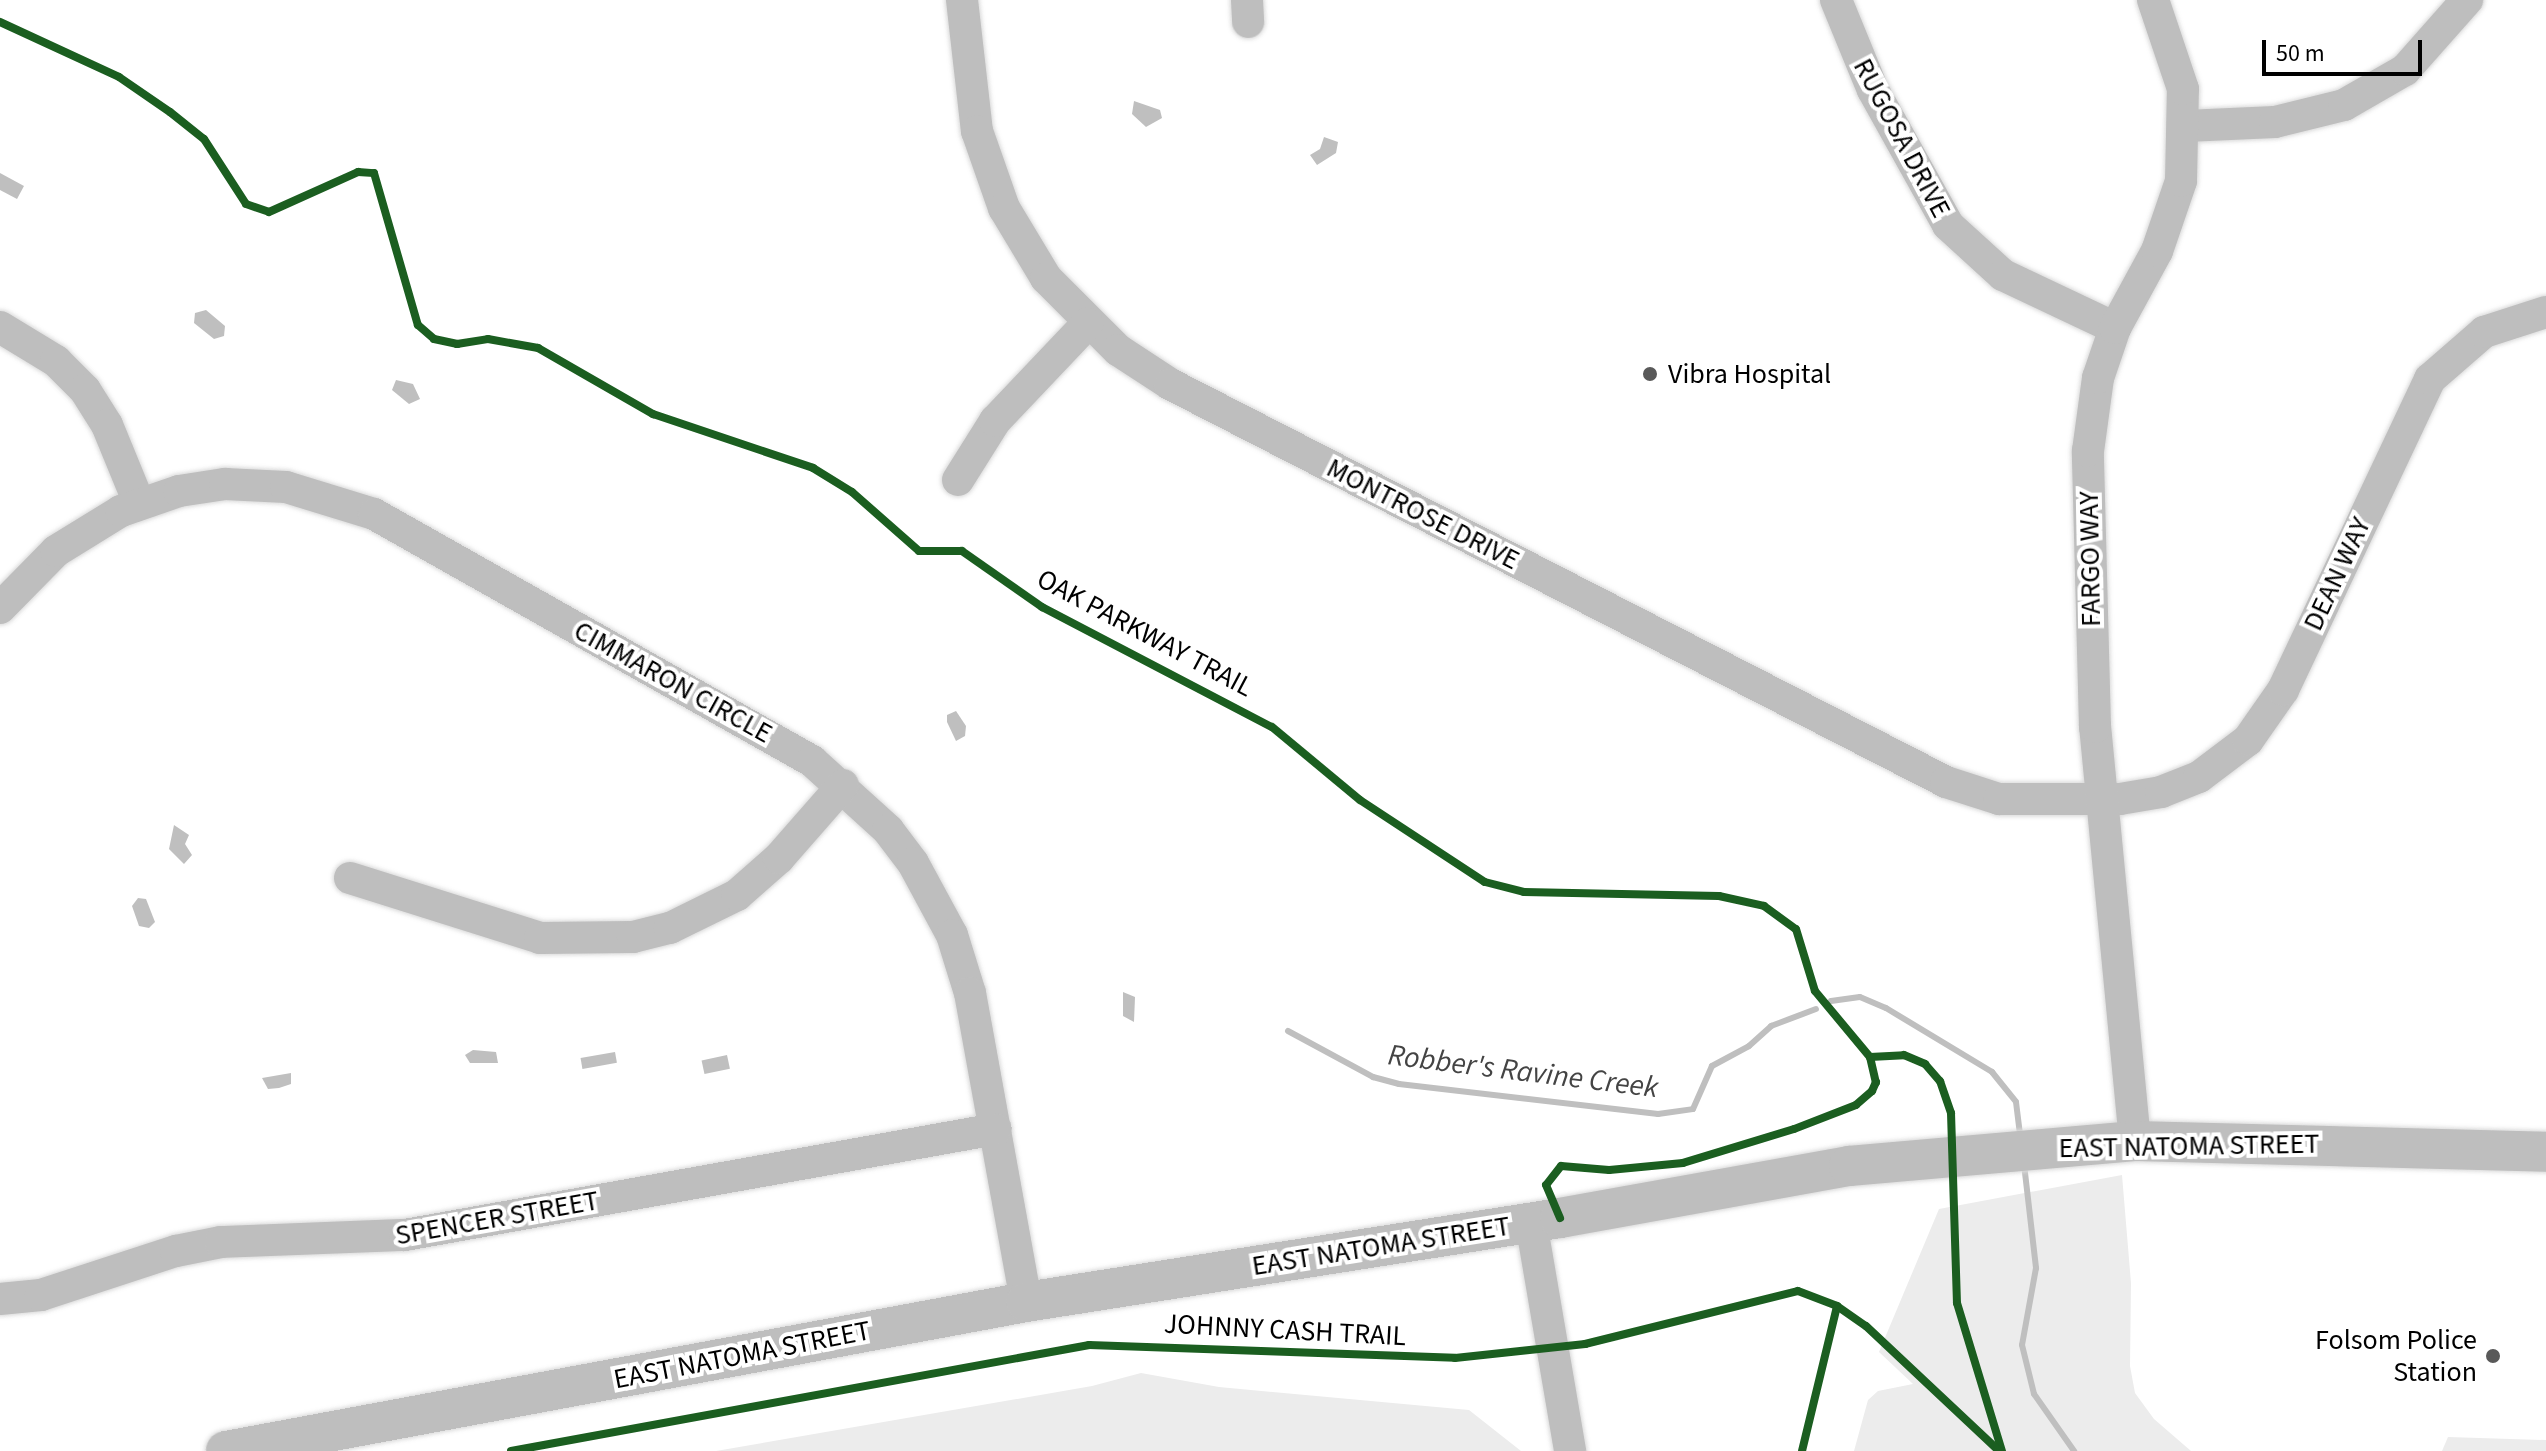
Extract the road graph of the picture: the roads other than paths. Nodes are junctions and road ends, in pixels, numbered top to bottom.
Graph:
1 (962, 0) edge
2 (1836, 0) edge
3 (2153, 0) edge
4 (2467, 0) edge
5 (2186, 126) junction
6 (2546, 312) edge
7 (1087, 324) junction
8 (0, 327) edge
9 (2115, 328) junction
10 (958, 480) dead end
11 (139, 503) junction
12 (0, 608) edge
13 (843, 785) junction
14 (2100, 799) junction
15 (350, 878) dead end
16 (996, 1129) junction
17 (2116, 1142) junction
18 (2546, 1152) edge
19 (1531, 1222) junction
20 (0, 1299) edge
21 (1026, 1302) junction
22 (226, 1451) edge
23 (1570, 1451) edge

1 - 7 street, MONTROSE DRIVE
2 - 9 street, RUGOSA DRIVE
3 - 5 street, FARGO WAY
4 - 5 street
5 - 9 street, FARGO WAY
6 - 14 street, DEAN WAY
7 - 10 street
7 - 14 street, MONTROSE DRIVE
8 - 11 street
9 - 14 street, FARGO WAY
11 - 12 street, CIMMARON CIRCLE
11 - 13 street, CIMMARON CIRCLE
13 - 15 street
13 - 16 street, CIMMARON CIRCLE
14 - 17 street, FARGO WAY
16 - 20 street, SPENCER STREET
16 - 21 street, CIMMARON CIRCLE
17 - 18 main road, EAST NATOMA STREET
17 - 19 main road, EAST NATOMA STREET
19 - 21 main road, EAST NATOMA STREET
19 - 23 street
21 - 22 main road, EAST NATOMA STREET

